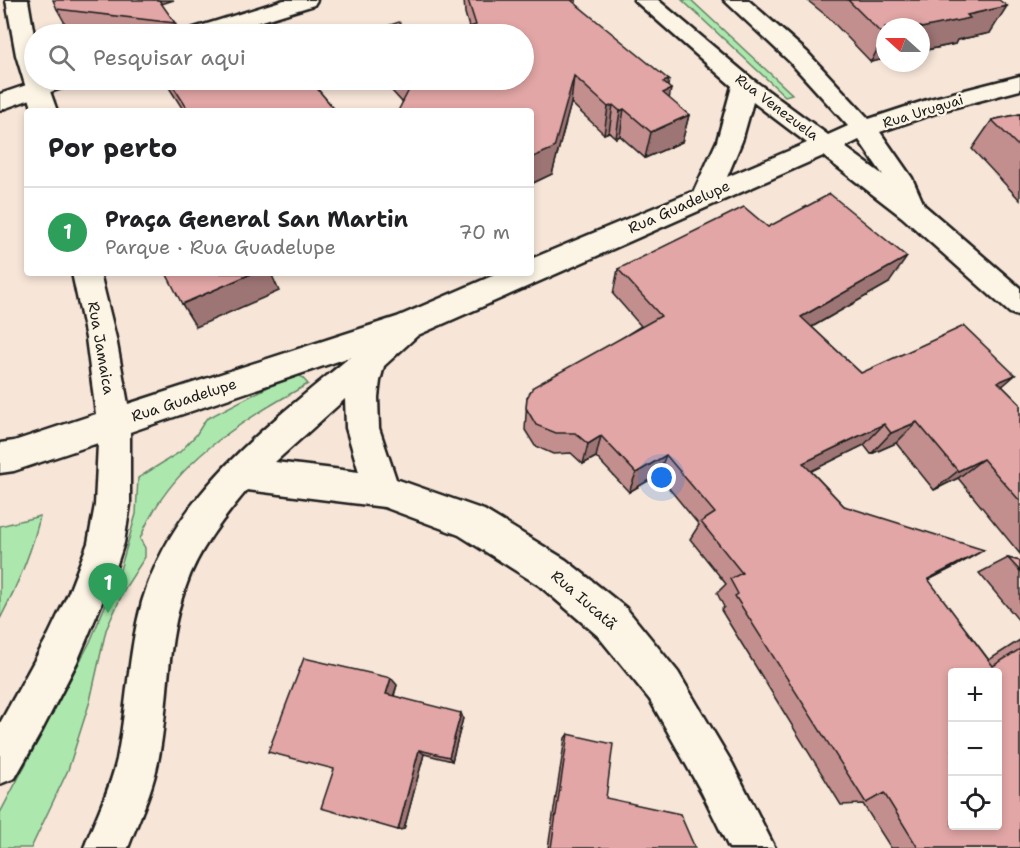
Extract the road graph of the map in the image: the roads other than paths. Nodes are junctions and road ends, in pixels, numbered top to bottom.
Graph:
1 (17, 0) edge
2 (306, 0) edge
3 (645, 0) edge
4 (735, 0) edge
5 (230, 24) edge
6 (24, 38) edge
7 (1020, 83) edge
8 (744, 84) junction
9 (24, 88) edge
10 (39, 90) edge
11 (0, 102) edge
12 (44, 108) edge
13 (866, 128) junction
14 (827, 144) junction
15 (705, 195) junction
16 (912, 210) junction
17 (534, 270) edge
18 (87, 276) edge
19 (520, 276) edge
20 (1020, 305) edge
21 (407, 326) junction
22 (369, 362) junction
23 (113, 423) junction
24 (0, 458) edge
25 (239, 474) junction
26 (384, 491) junction
27 (0, 763) edge
28 (106, 848) edge
29 (753, 848) edge

1 - 6 street
2 - 5 street
3 - 8 street, Rua Venezuela
4 - 13 street, Rua Venezuela
7 - 13 street, Rua Uruguai
8 - 14 street, Rua Venezuela
8 - 15 street
9 - 11 street
10 - 12 street
13 - 14 street, Rua Uruguai
13 - 16 street, Rua Venezuela
14 - 15 street, Rua Guadelupe
14 - 16 street, Rua Venezuela
15 - 17 street, Rua Guadelupe
16 - 20 street, Rua Venezuela
18 - 23 street, Rua Jamaica
19 - 21 street, Rua Guadelupe
21 - 22 street
21 - 23 street, Rua Guadelupe
22 - 25 street
22 - 26 street
23 - 24 street
23 - 27 street, Rua Guadelupe
25 - 26 street, Rua Iucatã
25 - 28 street
26 - 29 street, Rua Iucatã

